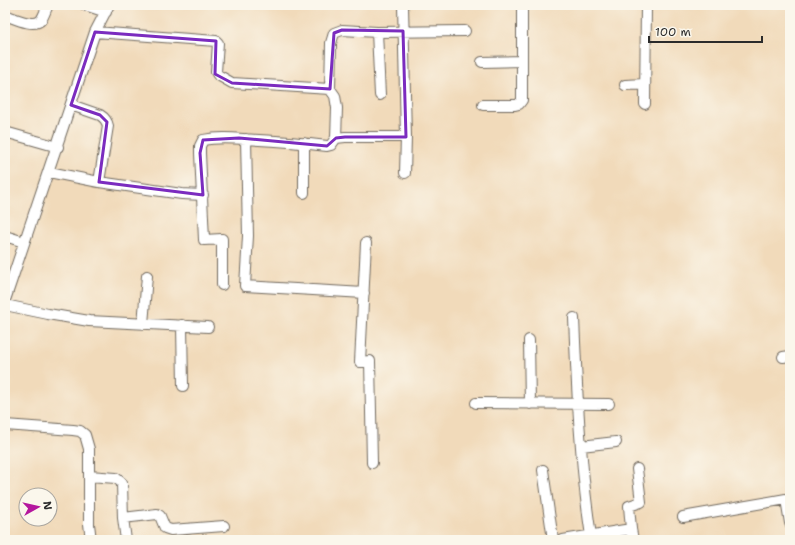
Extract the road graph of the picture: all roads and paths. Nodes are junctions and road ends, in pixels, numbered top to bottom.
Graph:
1 (48, 5) edge
2 (85, 5) edge
3 (403, 5) edge
4 (522, 5) edge
5 (646, 5) edge
6 (108, 8) edge
7 (5, 15) edge
8 (403, 31) junction
9 (465, 31) dead end
10 (95, 32) junction
11 (377, 32) junction
12 (482, 62) dead end
13 (522, 62) junction
14 (645, 84) junction
15 (625, 85) dead end
16 (330, 89) junction
17 (380, 95) dead end
18 (645, 104) dead end
19 (71, 105) junction
20 (483, 105) dead end
21 (5, 132) edge
22 (406, 137) junction
23 (336, 138) junction
24 (246, 139) junction
25 (304, 142) junction
26 (58, 147) junction
27 (49, 172) junction
28 (405, 173) dead end
29 (99, 182) junction
30 (304, 193) dead end
31 (203, 195) junction
32 (5, 236) edge
33 (24, 242) junction
34 (366, 243) dead end
35 (148, 276) dead end
36 (222, 285) dead end
37 (364, 294) junction
38 (5, 300) edge
39 (5, 305) edge
40 (574, 318) dead end
41 (143, 324) junction
42 (182, 325) junction
43 (208, 327) dead end
44 (529, 340) dead end
45 (182, 386) dead end
46 (476, 403) dead end
47 (530, 404) junction
48 (577, 404) junction
49 (609, 404) dead end
50 (5, 425) edge
51 (616, 442) dead end
52 (581, 446) junction
53 (372, 463) dead end
54 (637, 469) dead end
55 (543, 470) dead end
56 (89, 476) junction
57 (683, 517) dead end
58 (123, 518) junction
59 (790, 523) edge
60 (224, 526) dead end
61 (631, 529) junction
62 (591, 536) junction
63 (91, 540) edge
64 (126, 540) edge
65 (553, 540) edge
66 (563, 540) edge
67 (633, 540) edge

1 - 7 street
2 - 6 street
3 - 8 street
4 - 13 street
5 - 14 street
6 - 10 street
8 - 9 street
8 - 11 street
8 - 22 street
10 - 16 street
10 - 19 street
11 - 16 street
11 - 17 street
12 - 13 street
13 - 20 street
14 - 15 street
14 - 18 street
16 - 23 street
19 - 26 street
19 - 29 street
21 - 26 street
22 - 23 street
22 - 28 street
23 - 25 street
24 - 25 street
24 - 31 street
24 - 37 street
25 - 30 street
26 - 27 street
27 - 29 street
27 - 33 street
29 - 31 street
31 - 36 street
32 - 33 street
33 - 38 street
34 - 37 street
35 - 41 street
37 - 53 street
39 - 41 street
40 - 48 street
41 - 42 street
42 - 43 street
42 - 45 street
44 - 47 street
46 - 47 street
47 - 48 street
48 - 49 street
48 - 52 street
50 - 56 street
51 - 52 street
52 - 62 street
54 - 61 street
55 - 65 street
56 - 58 street
56 - 63 street
57 - 59 street
58 - 60 street
58 - 64 street
61 - 62 street
61 - 67 street
62 - 66 street

